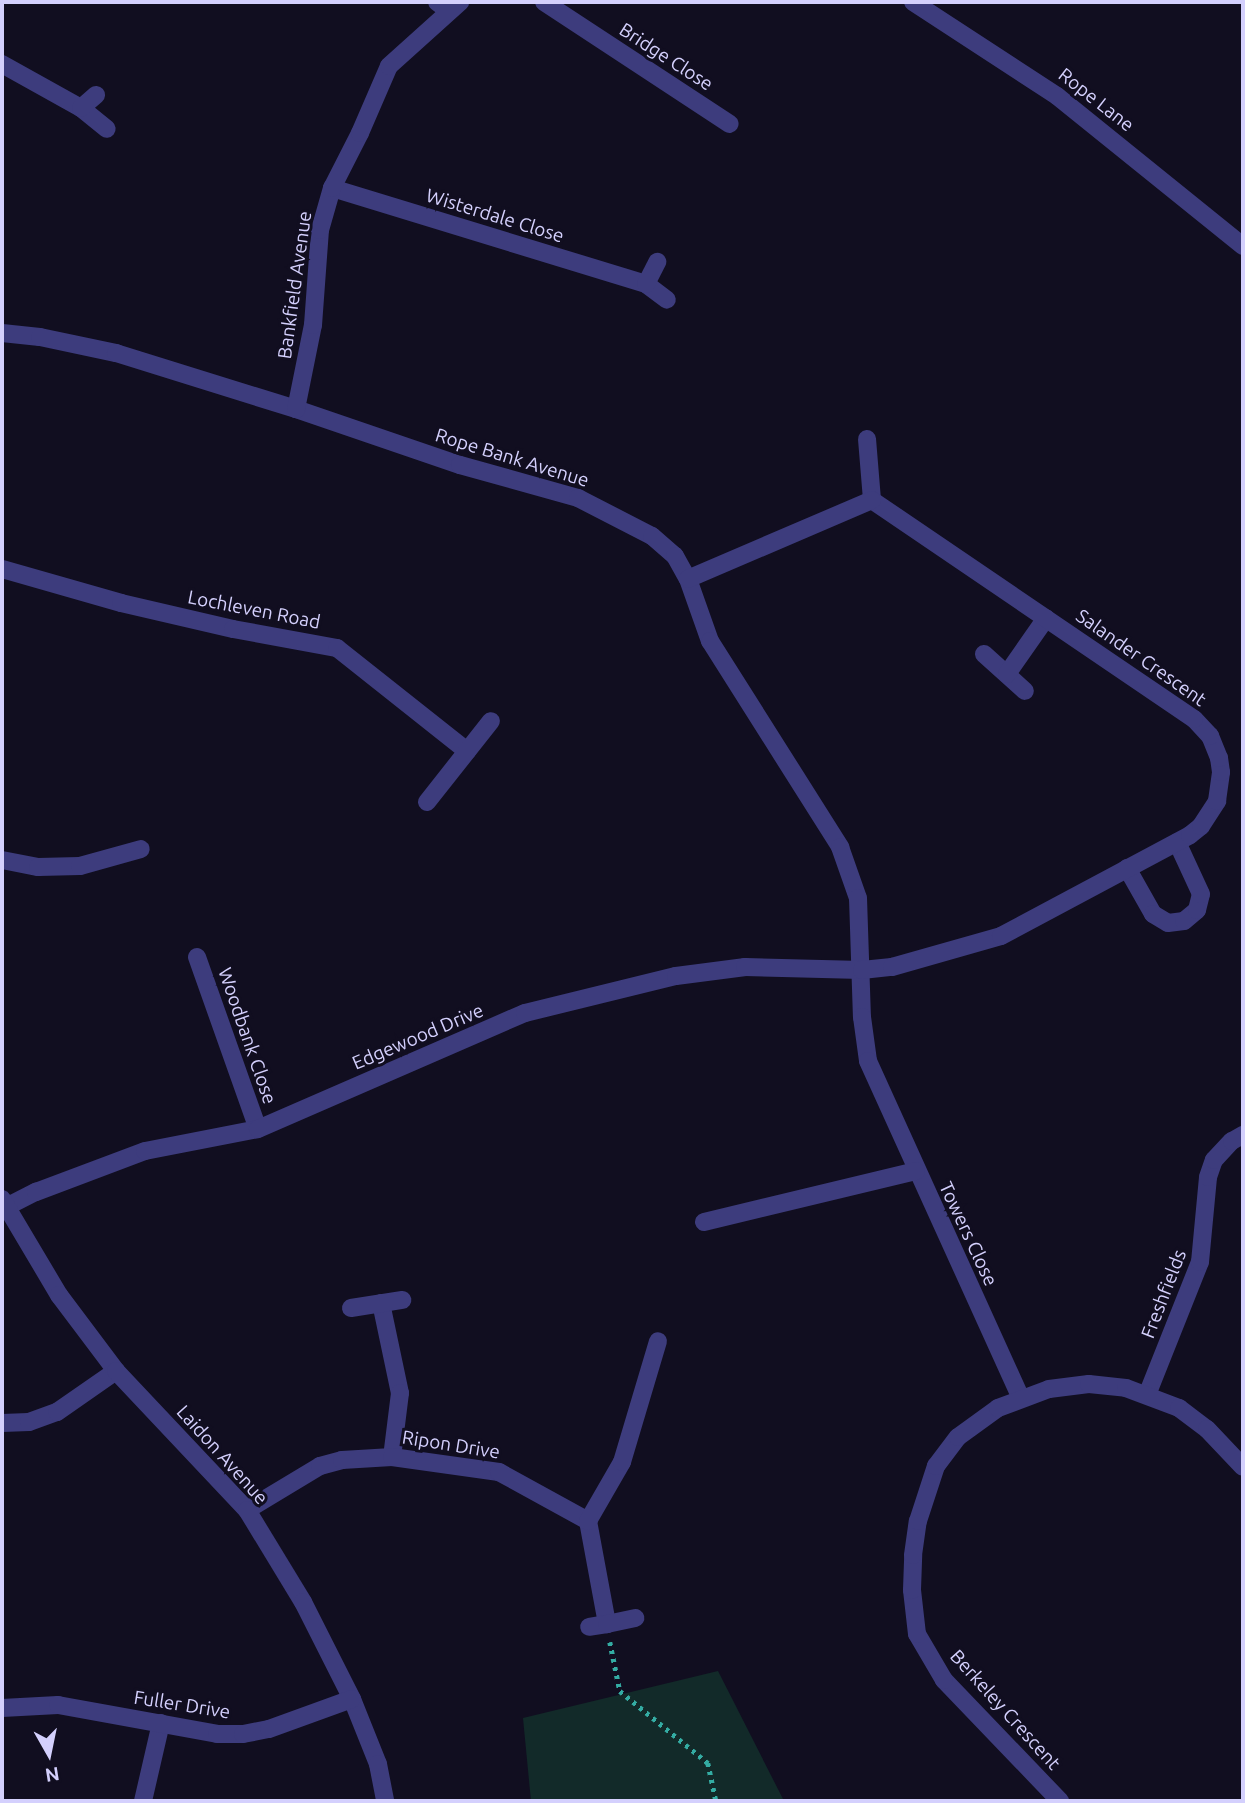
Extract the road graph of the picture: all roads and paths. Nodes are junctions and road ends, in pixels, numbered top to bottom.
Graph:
1 (544, 2) edge
2 (913, 2) edge
3 (449, 5) edge
4 (2, 64) edge
5 (96, 95) dead end
6 (82, 108) junction
7 (730, 124) dead end
8 (107, 129) dead end
9 (331, 188) junction
10 (1243, 246) edge
11 (657, 262) dead end
12 (646, 284) junction
13 (667, 300) dead end
14 (2, 333) edge
15 (296, 409) junction
16 (867, 439) dead end
17 (872, 500) junction
18 (2, 569) edge
19 (688, 579) junction
20 (1046, 618) junction
21 (984, 654) dead end
22 (1007, 674) junction
23 (1025, 691) dead end
24 (491, 721) dead end
25 (467, 751) junction
26 (427, 802) dead end
27 (1177, 842) junction
28 (142, 849) dead end
29 (2, 860) edge
30 (1127, 868) junction
31 (197, 957) dead end
32 (862, 970) junction
33 (258, 1129) junction
34 (1243, 1135) edge
35 (916, 1171) junction
36 (4, 1203) edge
37 (704, 1222) dead end
38 (402, 1300) dead end
39 (382, 1303) junction
40 (351, 1308) dead end
41 (659, 1342) dead end
42 (116, 1371) junction
43 (1147, 1395) junction
44 (1021, 1398) junction
45 (2, 1423) edge
46 (392, 1457) junction
47 (1243, 1467) edge
48 (247, 1510) junction
49 (588, 1521) junction
50 (635, 1618) dead end
51 (607, 1624) junction
52 (589, 1627) dead end
53 (352, 1699) junction
54 (2, 1708) edge
55 (161, 1723) junction
56 (143, 1801) edge
57 (385, 1801) edge
58 (716, 1801) edge
59 (1060, 1801) edge

1 - 7 street, Bridge Close
2 - 10 street, Rope Lane
3 - 9 street, Bankfield Avenue
4 - 6 street
5 - 6 street
6 - 8 street
9 - 12 street, Wisterdale Close
9 - 15 street, Bankfield Avenue
11 - 12 street
12 - 13 street, Wisterdale Close
14 - 15 street, Rope Bank Avenue
15 - 19 street, Rope Bank Avenue
16 - 17 street
17 - 19 street
17 - 20 street, Salander Crescent
18 - 25 street, Lochleven Road
19 - 32 street, Rope Bank Avenue
20 - 22 street, Salander Crescent
20 - 27 street, Salander Crescent
21 - 22 street
22 - 23 street
24 - 25 street
25 - 26 street
27 - 30 street, Salander Crescent
27 - 30 street
28 - 29 street
30 - 32 street, Salander Crescent
31 - 33 street, Woodbank Close
32 - 33 street, Edgewood Drive
32 - 35 street, Rope Bank Avenue
33 - 36 street, Edgewood Drive
34 - 43 street, Freshfields
35 - 37 street, Towers Close
35 - 44 street, Towers Close
36 - 42 street, Laidon Avenue
38 - 39 street
39 - 40 street
39 - 46 street
41 - 49 street
42 - 45 street
42 - 48 street, Laidon Avenue
43 - 44 street, Berkeley Crescent
43 - 47 street, Berkeley Crescent
44 - 59 street, Berkeley Crescent
46 - 48 street, Ripon Drive
46 - 49 street, Ripon Drive
48 - 53 street, Laidon Avenue
49 - 51 street
50 - 51 street
51 - 52 street
51 - 58 path
53 - 55 street, Fuller Drive
53 - 57 street, Laidon Avenue
54 - 55 street, Fuller Drive
55 - 56 street

